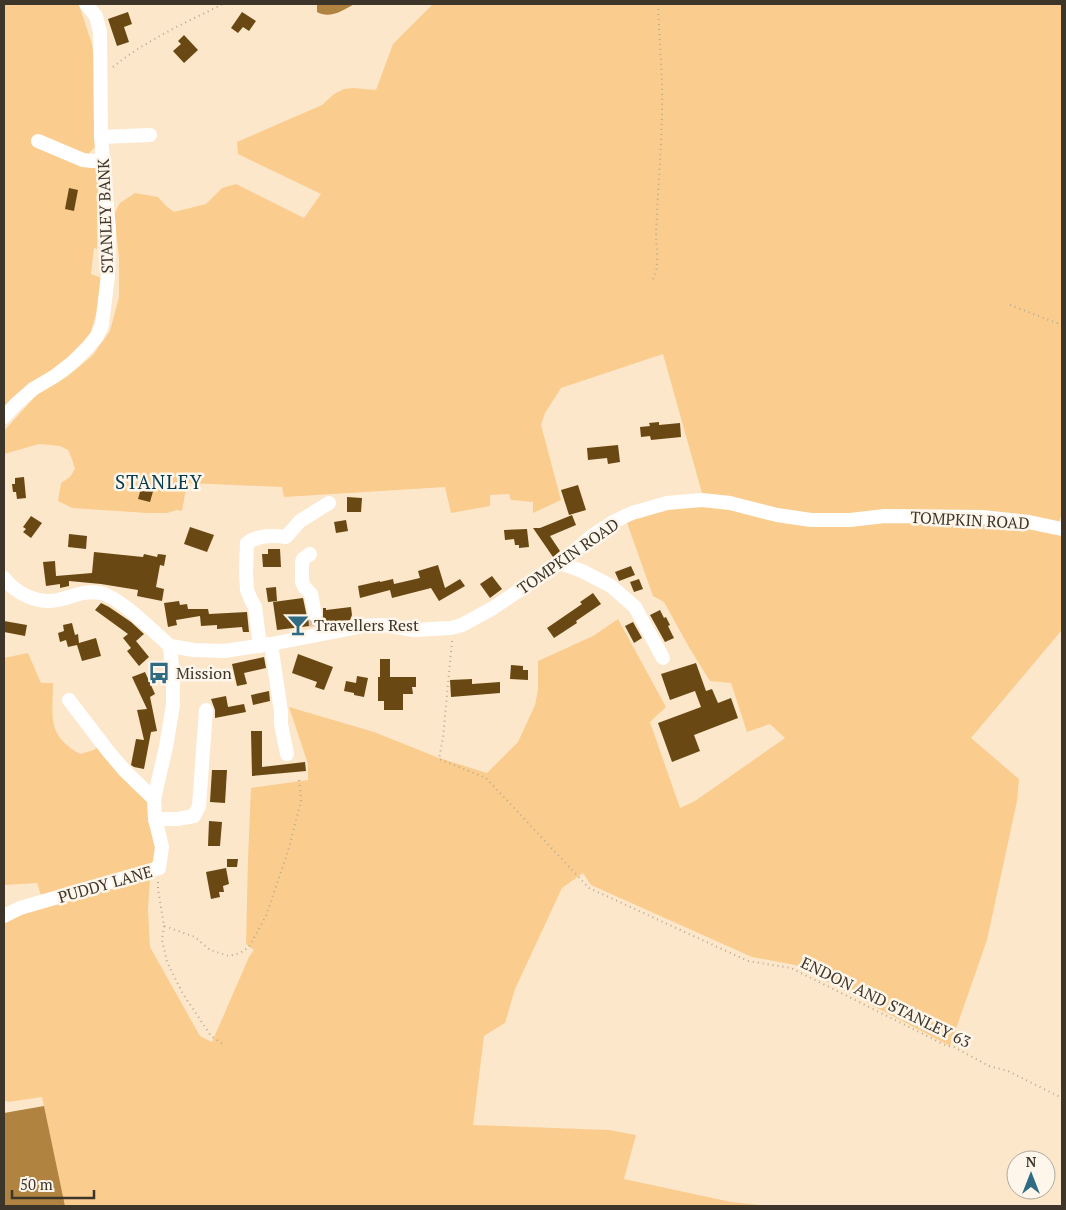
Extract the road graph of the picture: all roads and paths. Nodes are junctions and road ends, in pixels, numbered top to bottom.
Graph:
1 (86, 4) edge
2 (223, 4) edge
3 (658, 4) edge
4 (100, 77) junction
5 (150, 135) dead end
6 (101, 136) junction
7 (38, 141) dead end
8 (103, 160) junction
9 (653, 279) dead end
10 (1010, 305) dead end
11 (1062, 325) edge
12 (4, 417) edge
13 (329, 503) dead end
14 (1062, 528) edge
15 (310, 554) dead end
16 (560, 563) junction
17 (4, 578) edge
18 (316, 625) junction
19 (451, 628) junction
20 (265, 645) junction
21 (170, 646) junction
22 (663, 658) dead end
23 (69, 700) dead end
24 (206, 710) dead end
25 (287, 754) dead end
26 (299, 778) dead end
27 (154, 799) junction
28 (155, 819) junction
29 (158, 868) junction
30 (4, 916) edge
31 (164, 926) junction
32 (224, 1045) dead end
33 (1062, 1098) edge

1 - 4 street, STANLEY BANK
2 - 4 path
3 - 9 path
4 - 6 street, STANLEY BANK
5 - 6 street
6 - 8 street, STANLEY BANK
7 - 8 street
8 - 12 street, STANLEY BANK
10 - 11 path
13 - 20 street
14 - 16 street, TOMPKIN ROAD
15 - 18 street
16 - 19 street, TOMPKIN ROAD
16 - 22 street
17 - 21 street
18 - 19 street, TOMPKIN ROAD
18 - 20 street, TOMPKIN ROAD
19 - 33 path, ENDON AND STANLEY 63
20 - 21 street, TOMPKIN ROAD
20 - 25 street
21 - 27 street, PUDDY LANE
23 - 27 street
24 - 28 street
26 - 31 path
27 - 28 street, PUDDY LANE
28 - 29 street, PUDDY LANE
29 - 30 street, PUDDY LANE
29 - 31 path
31 - 32 path

